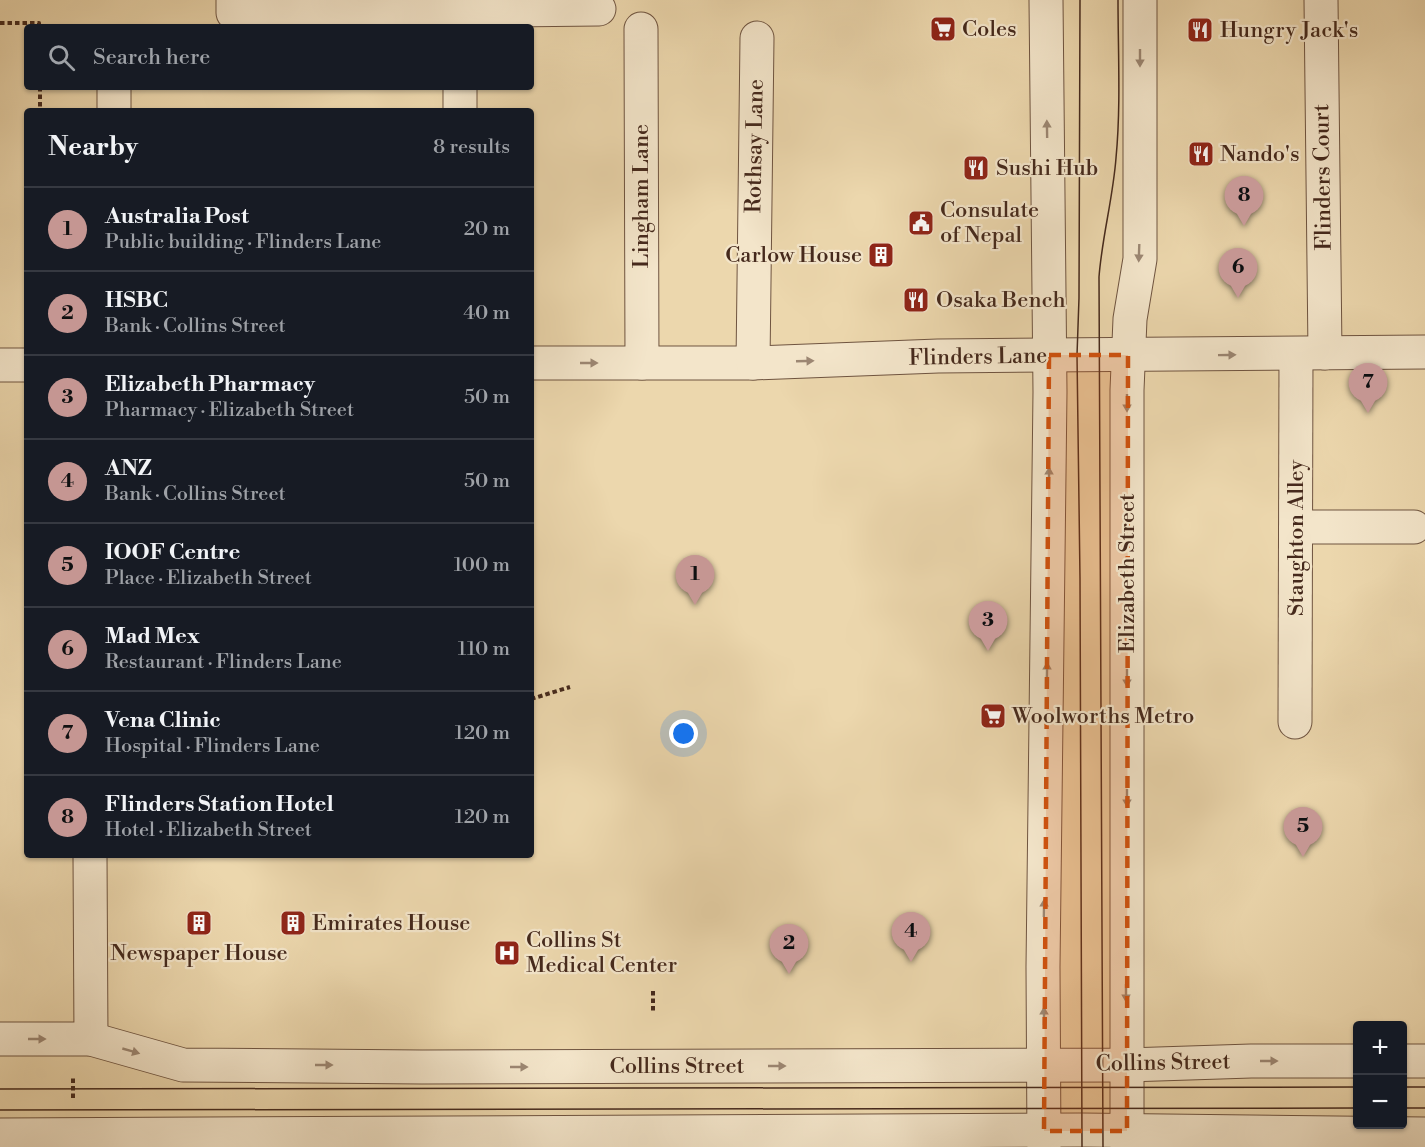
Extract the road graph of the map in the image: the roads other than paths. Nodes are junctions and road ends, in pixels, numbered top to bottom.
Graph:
1 (233, 0) edge
2 (1046, 0) edge
3 (1140, 0) edge
4 (1321, 0) edge
5 (599, 9) dead end
6 (460, 13) edge
7 (641, 29) dead end
8 (757, 38) dead end
9 (114, 90) edge
10 (460, 90) edge
11 (114, 108) edge
12 (460, 108) edge
13 (1425, 352) edge
14 (1310, 354) junction
15 (1049, 355) junction
16 (1128, 355) junction
17 (534, 363) edge
18 (642, 363) junction
19 (753, 363) junction
20 (0, 365) edge
21 (24, 366) edge
22 (1296, 527) junction
23 (1414, 527) dead end
24 (1295, 722) dead end
25 (90, 858) edge
26 (0, 1039) edge
27 (91, 1039) junction
28 (1353, 1061) edge
29 (1407, 1061) edge
30 (1425, 1061) edge
31 (1044, 1065) junction
32 (1127, 1065) junction
33 (1425, 1134) edge
34 (0, 1135) edge
35 (1044, 1139) edge
36 (1127, 1139) edge

1 - 6 street
15 -> 2 street
3 -> 16 street, Elizabeth Street
4 - 14 street, Flinders Court
5 - 6 street
7 - 18 street, Lingham Lane
8 - 19 street, Rothsay Lane
9 - 11 street
10 - 12 street
13 - 14 street, Flinders Lane
16 -> 14 street, Flinders Lane
14 - 22 street, Staughton Alley
15 - 16 street, Flinders Lane
19 -> 15 street, Flinders Lane
31 -> 15 street
16 -> 32 street, Elizabeth Street
17 -> 18 street, Flinders Lane
18 - 19 street, Flinders Lane
20 - 21 street
22 - 23 street
22 - 24 street, Staughton Alley
25 - 27 street
26 -> 27 street, Collins Street
27 -> 31 street, Collins Street
32 -> 28 street, Collins Street
29 - 30 street
31 - 32 street, Collins Street
31 - 35 street
32 - 36 street, Elizabeth Street
33 - 36 street
34 - 35 street
35 - 36 street

